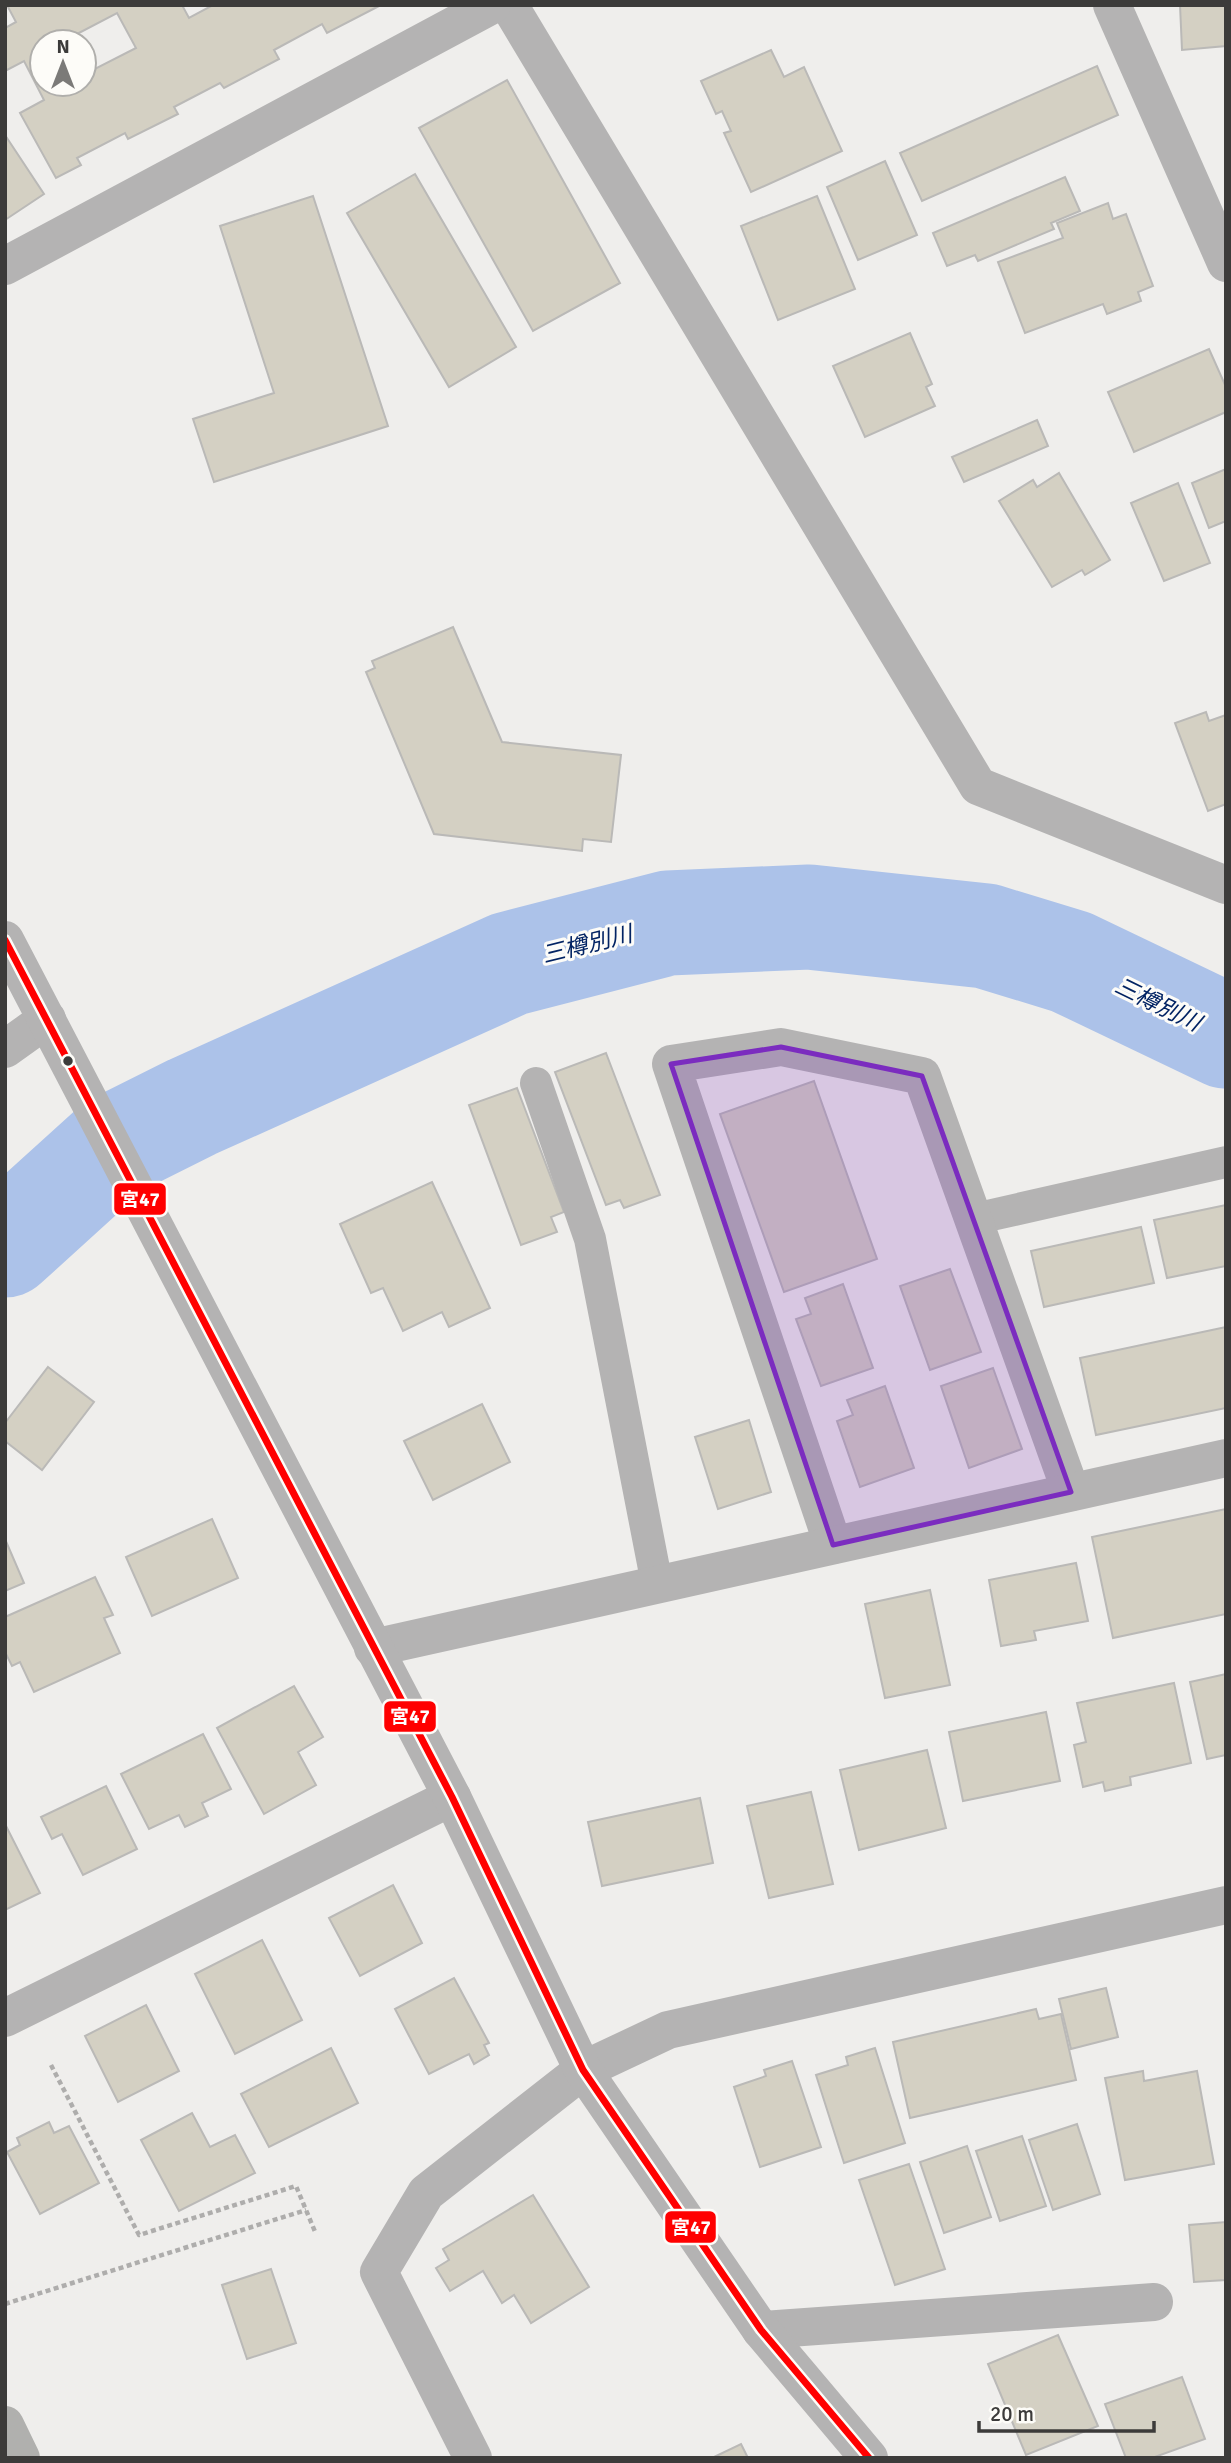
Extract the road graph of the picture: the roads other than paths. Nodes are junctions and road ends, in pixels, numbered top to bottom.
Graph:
1 (492, 5) edge
2 (509, 5) edge
3 (1112, 5) edge
4 (1226, 263) edge
5 (5, 266) edge
6 (1226, 885) edge
7 (5, 940) edge
8 (47, 1019) junction
9 (5, 1049) edge
10 (536, 1083) dead end
11 (1226, 1162) edge
12 (974, 1219) junction
13 (1226, 1458) edge
14 (1071, 1492) junction
15 (833, 1545) junction
16 (657, 1584) junction
17 (373, 1648) junction
18 (452, 1797) junction
19 (1226, 1905) edge
20 (5, 2018) edge
21 (583, 2070) junction
22 (1154, 2302) dead end
23 (761, 2330) junction
24 (5, 2425) edge
25 (22, 2458) edge
26 (473, 2458) edge
27 (869, 2458) edge

1 - 5 street
2 - 6 street
3 - 4 street
7 - 8 street
8 - 9 street
8 - 17 street
10 - 16 lane
11 - 12 lane
12 - 14 street
12 - 15 street
13 - 14 street
14 - 15 street
15 - 16 street
16 - 17 street
17 - 18 street
18 - 20 street
18 - 21 street
19 - 21 street
21 - 23 street
21 - 26 street
22 - 23 street
23 - 27 street
24 - 25 highway

